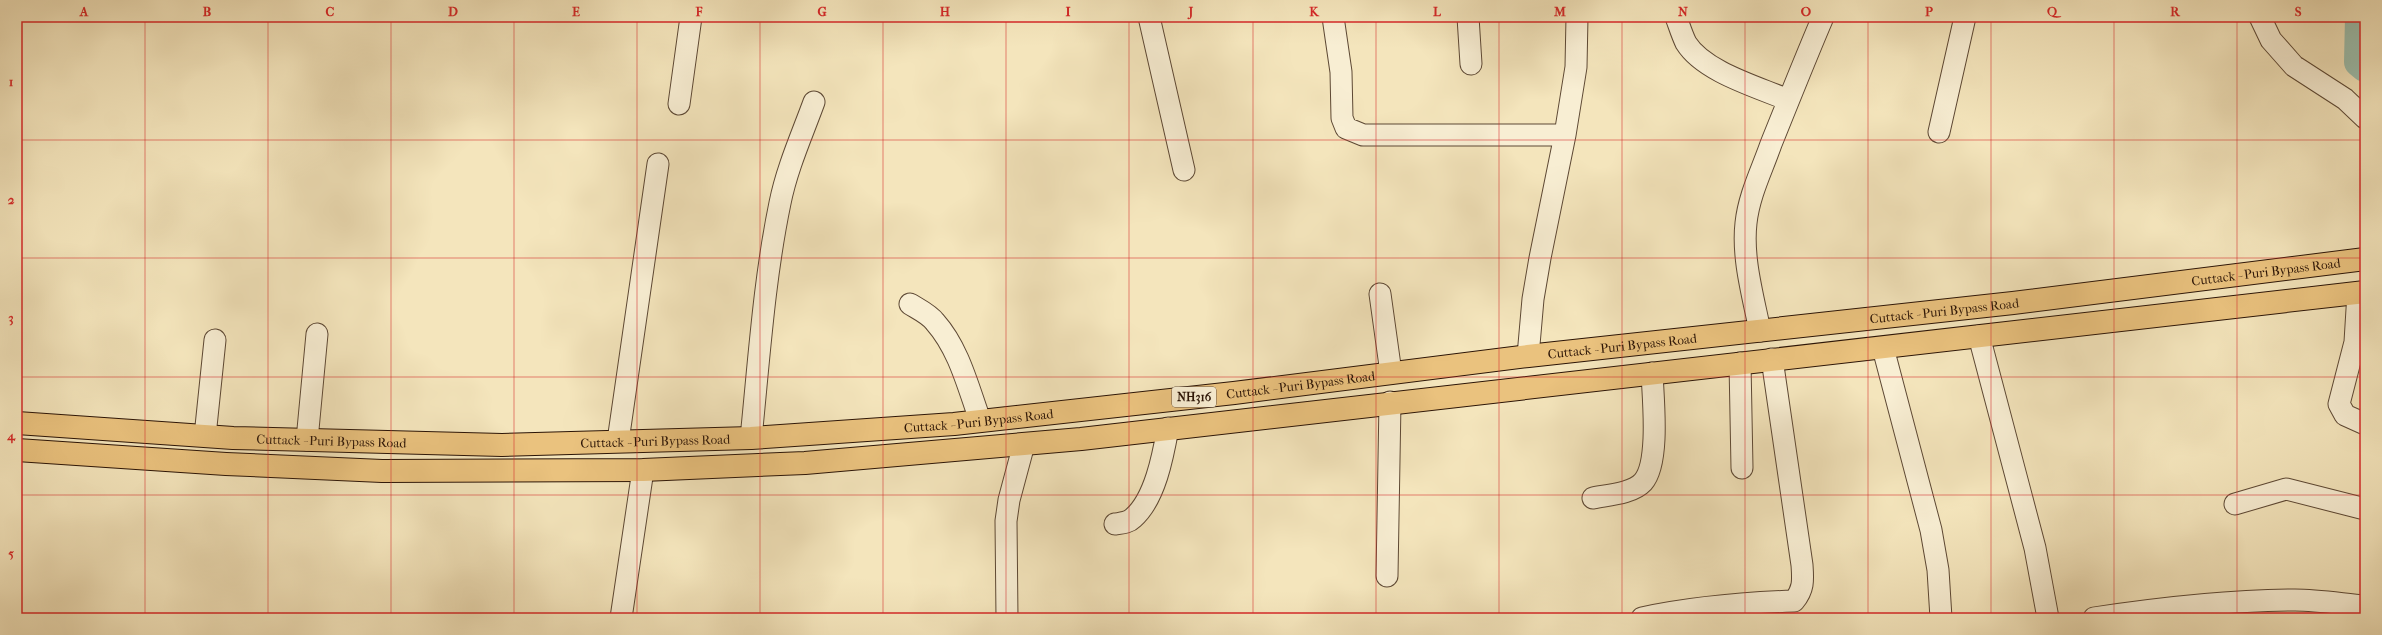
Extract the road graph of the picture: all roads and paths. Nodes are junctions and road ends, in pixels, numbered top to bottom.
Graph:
1 (691, 17) edge
2 (1149, 17) edge
3 (1333, 17) edge
4 (1468, 17) edge
5 (1576, 17) edge
6 (1676, 17) edge
7 (1823, 17) edge
8 (1965, 17) edge
9 (2260, 17) edge
10 (1471, 64) dead end
11 (1788, 100) junction
12 (814, 102) dead end
13 (679, 104) dead end
14 (2365, 118) edge
15 (1939, 132) dead end
16 (1565, 135) junction
17 (658, 164) dead end
18 (1184, 170) dead end
19 (2365, 259) edge
20 (2361, 293) edge
21 (1380, 294) dead end
22 (910, 304) dead end
23 (1760, 331) junction
24 (317, 334) dead end
25 (1979, 336) junction
26 (215, 340) dead end
27 (1883, 348) junction
28 (1528, 356) junction
29 (1772, 359) junction
30 (1740, 363) junction
31 (1391, 373) junction
32 (1652, 373) junction
33 (1390, 402) junction
34 (980, 420) junction
35 (17, 423) edge
36 (2365, 424) edge
37 (1168, 428) junction
38 (205, 436) junction
39 (751, 438) junction
40 (306, 440) junction
41 (618, 441) junction
42 (1024, 444) junction
43 (17, 450) edge
44 (1742, 468) dead end
45 (643, 470) junction
46 (1593, 498) dead end
47 (2236, 504) dead end
48 (2365, 509) edge
49 (1116, 524) dead end
50 (1387, 576) dead end
51 (2365, 606) edge
52 (2116, 616) edge
53 (621, 618) edge
54 (1007, 618) edge
55 (1642, 618) edge
56 (1941, 618) edge
57 (2048, 618) edge
58 (2094, 618) edge

1 - 13 street
2 - 18 street
3 - 16 street
4 - 10 street
5 - 16 street
6 - 11 street
7 - 11 street
8 - 15 street
9 - 14 street
11 - 23 street
12 - 39 street
16 - 28 street
17 - 41 street
19 - 23 highway, Cuttack - Puri Bypass Road / NH316
20 - 25 highway, Cuttack - Puri Bypass Road / NH316
20 - 36 street
21 - 31 street
22 - 34 street
23 - 28 highway, Cuttack - Puri Bypass Road / NH316
24 - 40 street
25 - 27 highway, Cuttack - Puri Bypass Road / NH316
25 - 57 street
26 - 38 street
27 - 29 highway, Cuttack - Puri Bypass Road / NH316
27 - 56 street
28 - 31 highway, Cuttack - Puri Bypass Road / NH316
29 - 30 highway, Cuttack - Puri Bypass Road / NH316
29 - 55 street
30 - 32 highway, Cuttack - Puri Bypass Road / NH316
30 - 44 street
31 - 34 highway, Cuttack - Puri Bypass Road / NH316
32 - 33 highway, Cuttack - Puri Bypass Road / NH316
32 - 46 street
33 - 37 highway, Cuttack - Puri Bypass Road / NH316
33 - 50 street
34 - 39 highway, Cuttack - Puri Bypass Road / NH316
35 - 38 highway, Cuttack - Puri Bypass Road / NH316
37 - 42 highway, Cuttack - Puri Bypass Road / NH316
37 - 49 street
38 - 40 highway, Cuttack - Puri Bypass Road / NH316
39 - 41 highway, Cuttack - Puri Bypass Road / NH316
40 - 41 highway, Cuttack - Puri Bypass Road / NH316
42 - 45 highway, Cuttack - Puri Bypass Road / NH316
42 - 54 street
43 - 45 highway, Cuttack - Puri Bypass Road / NH316
45 - 53 street
47 - 48 street
51 - 52 street
52 - 58 street

